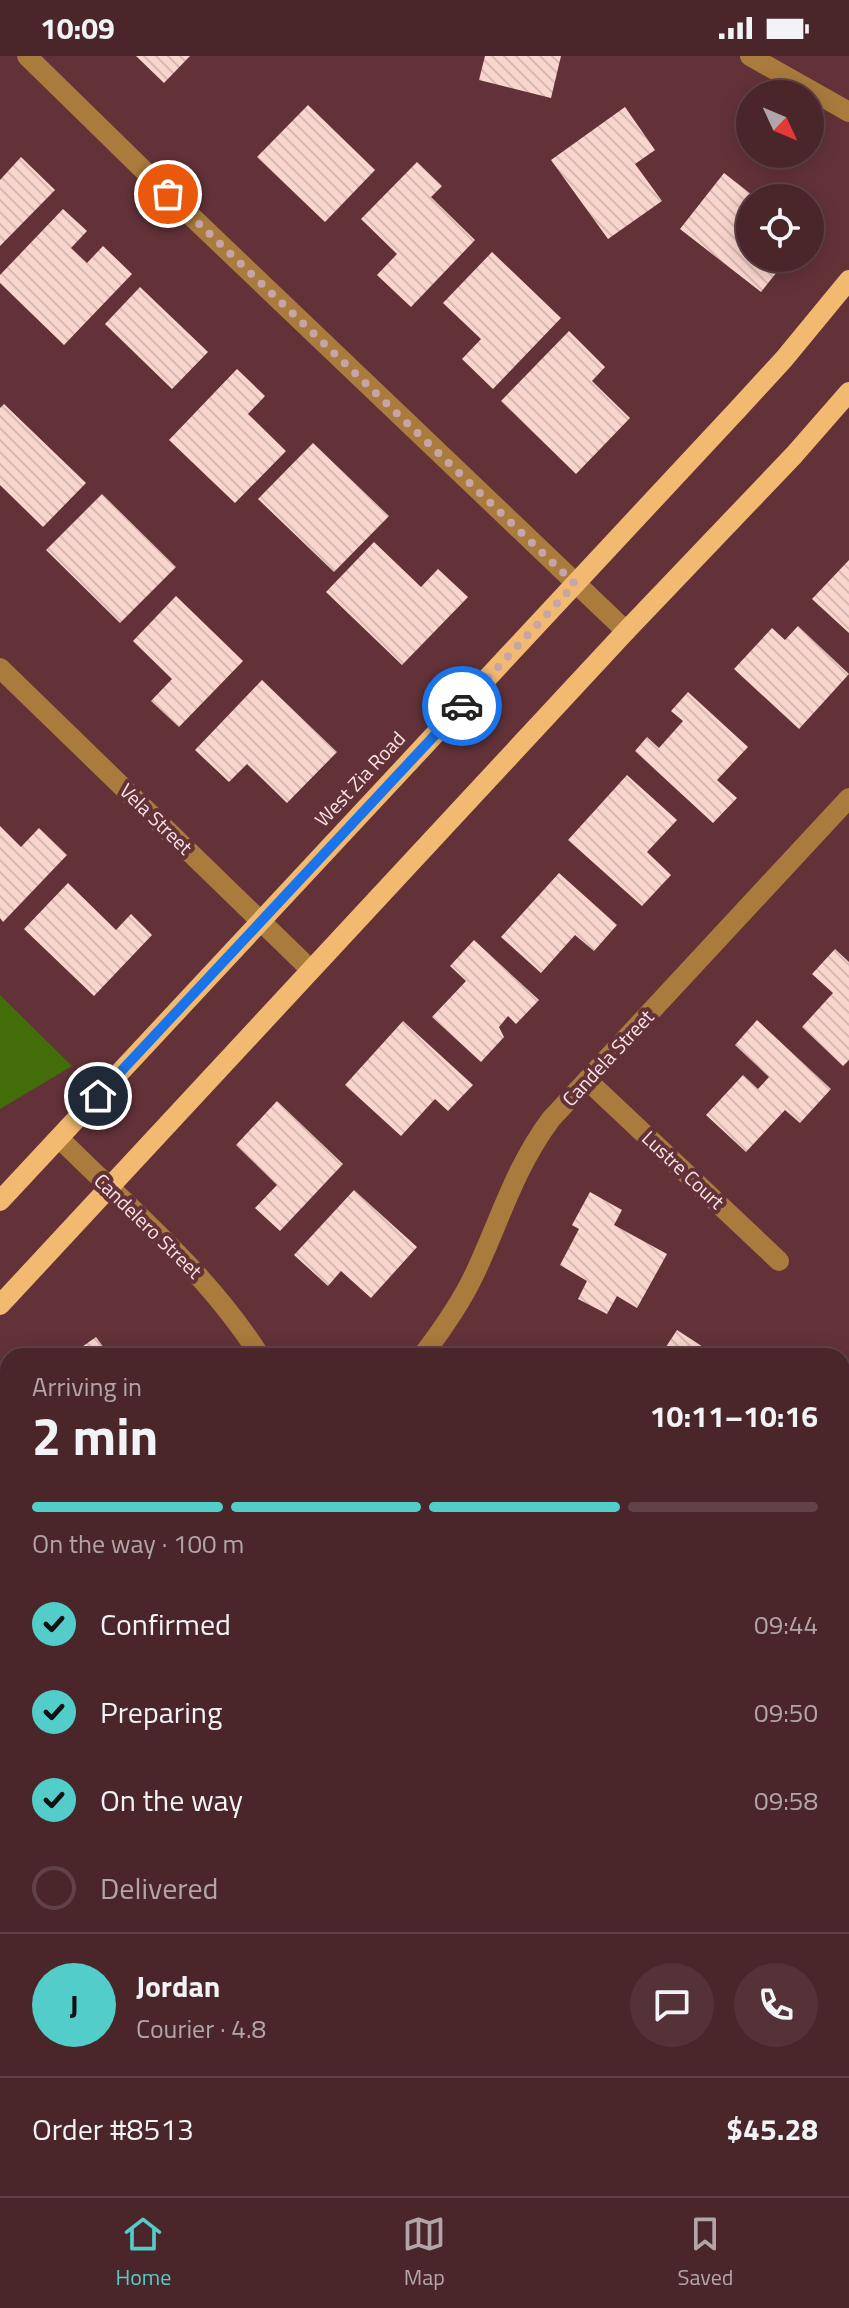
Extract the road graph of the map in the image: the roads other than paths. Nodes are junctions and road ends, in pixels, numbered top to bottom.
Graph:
1 (27, 56) edge
2 (750, 56) edge
3 (849, 112) edge
4 (849, 280) edge
5 (849, 392) edge
6 (575, 584) junction
7 (626, 631) junction
8 (0, 668) edge
9 (849, 798) edge
10 (261, 921) junction
11 (311, 970) junction
12 (587, 1080) junction
13 (59, 1138) junction
14 (109, 1188) junction
15 (0, 1201) edge
16 (779, 1261) dead end
17 (0, 1305) edge
18 (255, 1348) edge
19 (428, 1348) edge

1 - 6 street
2 - 3 street
4 - 6 main road, West Zia Road
5 - 7 main road
6 - 7 street
6 - 10 main road, West Zia Road
7 - 11 main road
8 - 10 street, Vela Street
9 - 12 street, Candela Street
10 - 11 street, Vela Street
10 - 13 main road, West Zia Road
11 - 14 main road
12 - 16 street, Lustre Court
12 - 19 street, Candela Street
13 - 14 street, Candelero Street
13 - 15 main road, West Zia Road
14 - 17 main road
14 - 18 street, Candelero Street

